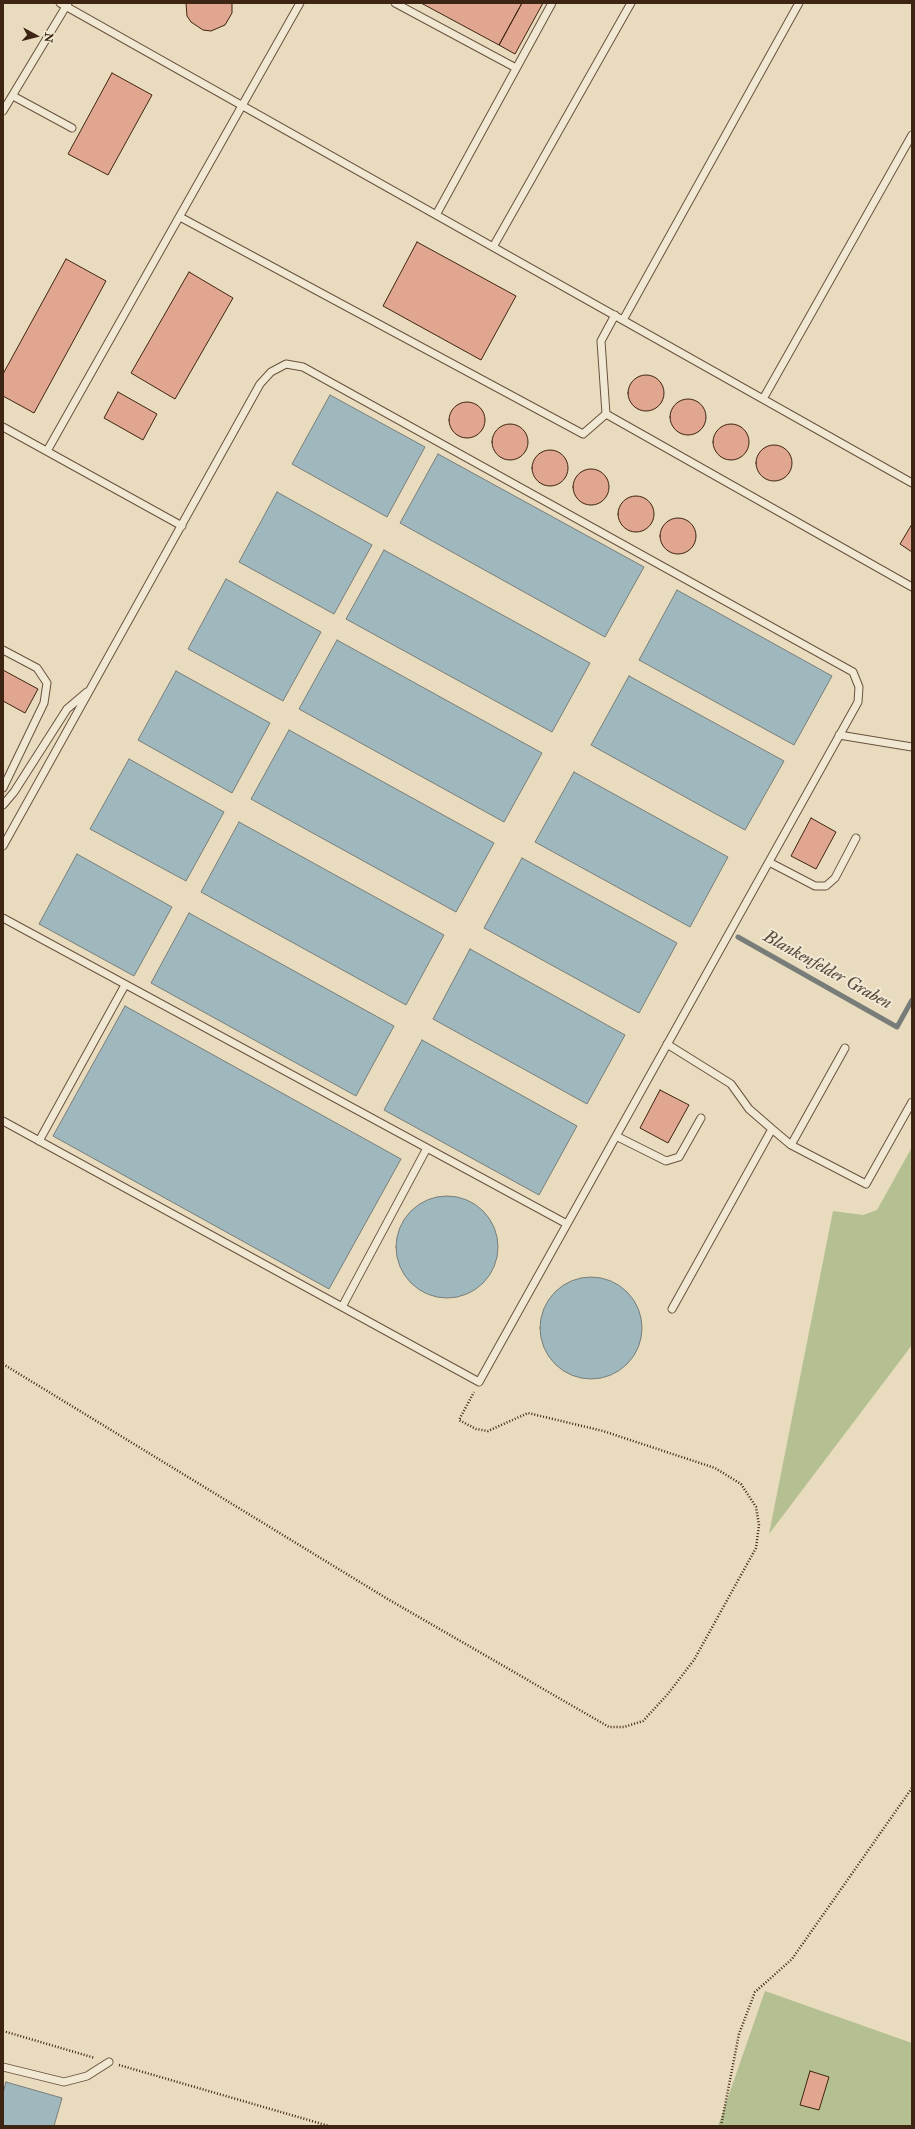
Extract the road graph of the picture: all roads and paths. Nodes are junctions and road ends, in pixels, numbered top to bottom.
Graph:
1 (300, 3) edge
2 (395, 3) edge
3 (552, 3) edge
4 (631, 3) edge
5 (799, 3) edge
6 (64, 4) edge
7 (516, 68) junction
8 (13, 96) junction
9 (242, 106) junction
10 (3, 111) edge
11 (72, 128) dead end
12 (912, 135) edge
13 (436, 215) junction
14 (180, 217) junction
15 (493, 247) junction
16 (615, 315) junction
17 (623, 320) junction
18 (763, 399) junction
19 (606, 414) junction
20 (3, 427) edge
21 (47, 451) junction
22 (912, 483) edge
23 (182, 526) junction
24 (912, 587) edge
25 (3, 650) edge
26 (91, 688) junction
27 (839, 735) junction
28 (912, 747) edge
29 (3, 788) edge
30 (3, 805) edge
31 (856, 838) dead end
32 (3, 846) edge
33 (769, 862) junction
34 (3, 918) edge
35 (125, 985) junction
36 (667, 1044) junction
37 (845, 1048) dead end
38 (912, 1102) edge
39 (701, 1118) dead end
40 (3, 1121) edge
41 (772, 1129) junction
42 (616, 1136) junction
43 (39, 1141) junction
44 (791, 1145) junction
45 (427, 1148) junction
46 (567, 1224) junction
47 (342, 1307) junction
48 (672, 1309) dead end
49 (3, 1364) edge
50 (480, 1382) junction
51 (912, 1788) edge
52 (3, 2031) edge
53 (109, 2062) junction
54 (3, 2066) edge
55 (329, 2126) edge
56 (721, 2126) edge

1 - 9 lane
2 - 7 lane
3 - 7 lane
4 - 15 lane
5 - 17 lane
6 - 8 lane
6 - 9 lane
7 - 13 lane
8 - 10 lane
8 - 11 lane
9 - 13 lane
9 - 14 lane
12 - 18 lane
13 - 15 lane
14 - 19 lane
14 - 21 lane
15 - 16 lane
16 - 17 lane
16 - 19 lane
17 - 18 lane
18 - 22 lane
19 - 24 lane
20 - 21 lane
21 - 23 lane
23 - 26 lane
23 - 27 lane
25 - 29 lane
26 - 30 lane
26 - 32 lane
27 - 28 lane
27 - 33 lane
31 - 33 lane
33 - 36 lane
34 - 35 lane
35 - 43 lane
35 - 45 lane
36 - 41 lane
36 - 42 lane
37 - 44 lane
38 - 44 lane
39 - 42 lane
40 - 43 lane
41 - 44 lane
41 - 48 lane
42 - 46 lane
43 - 47 lane
45 - 46 lane
45 - 47 lane
46 - 50 lane
47 - 50 lane
49 - 50 path
51 - 56 path
52 - 53 path
53 - 54 lane
53 - 55 path

